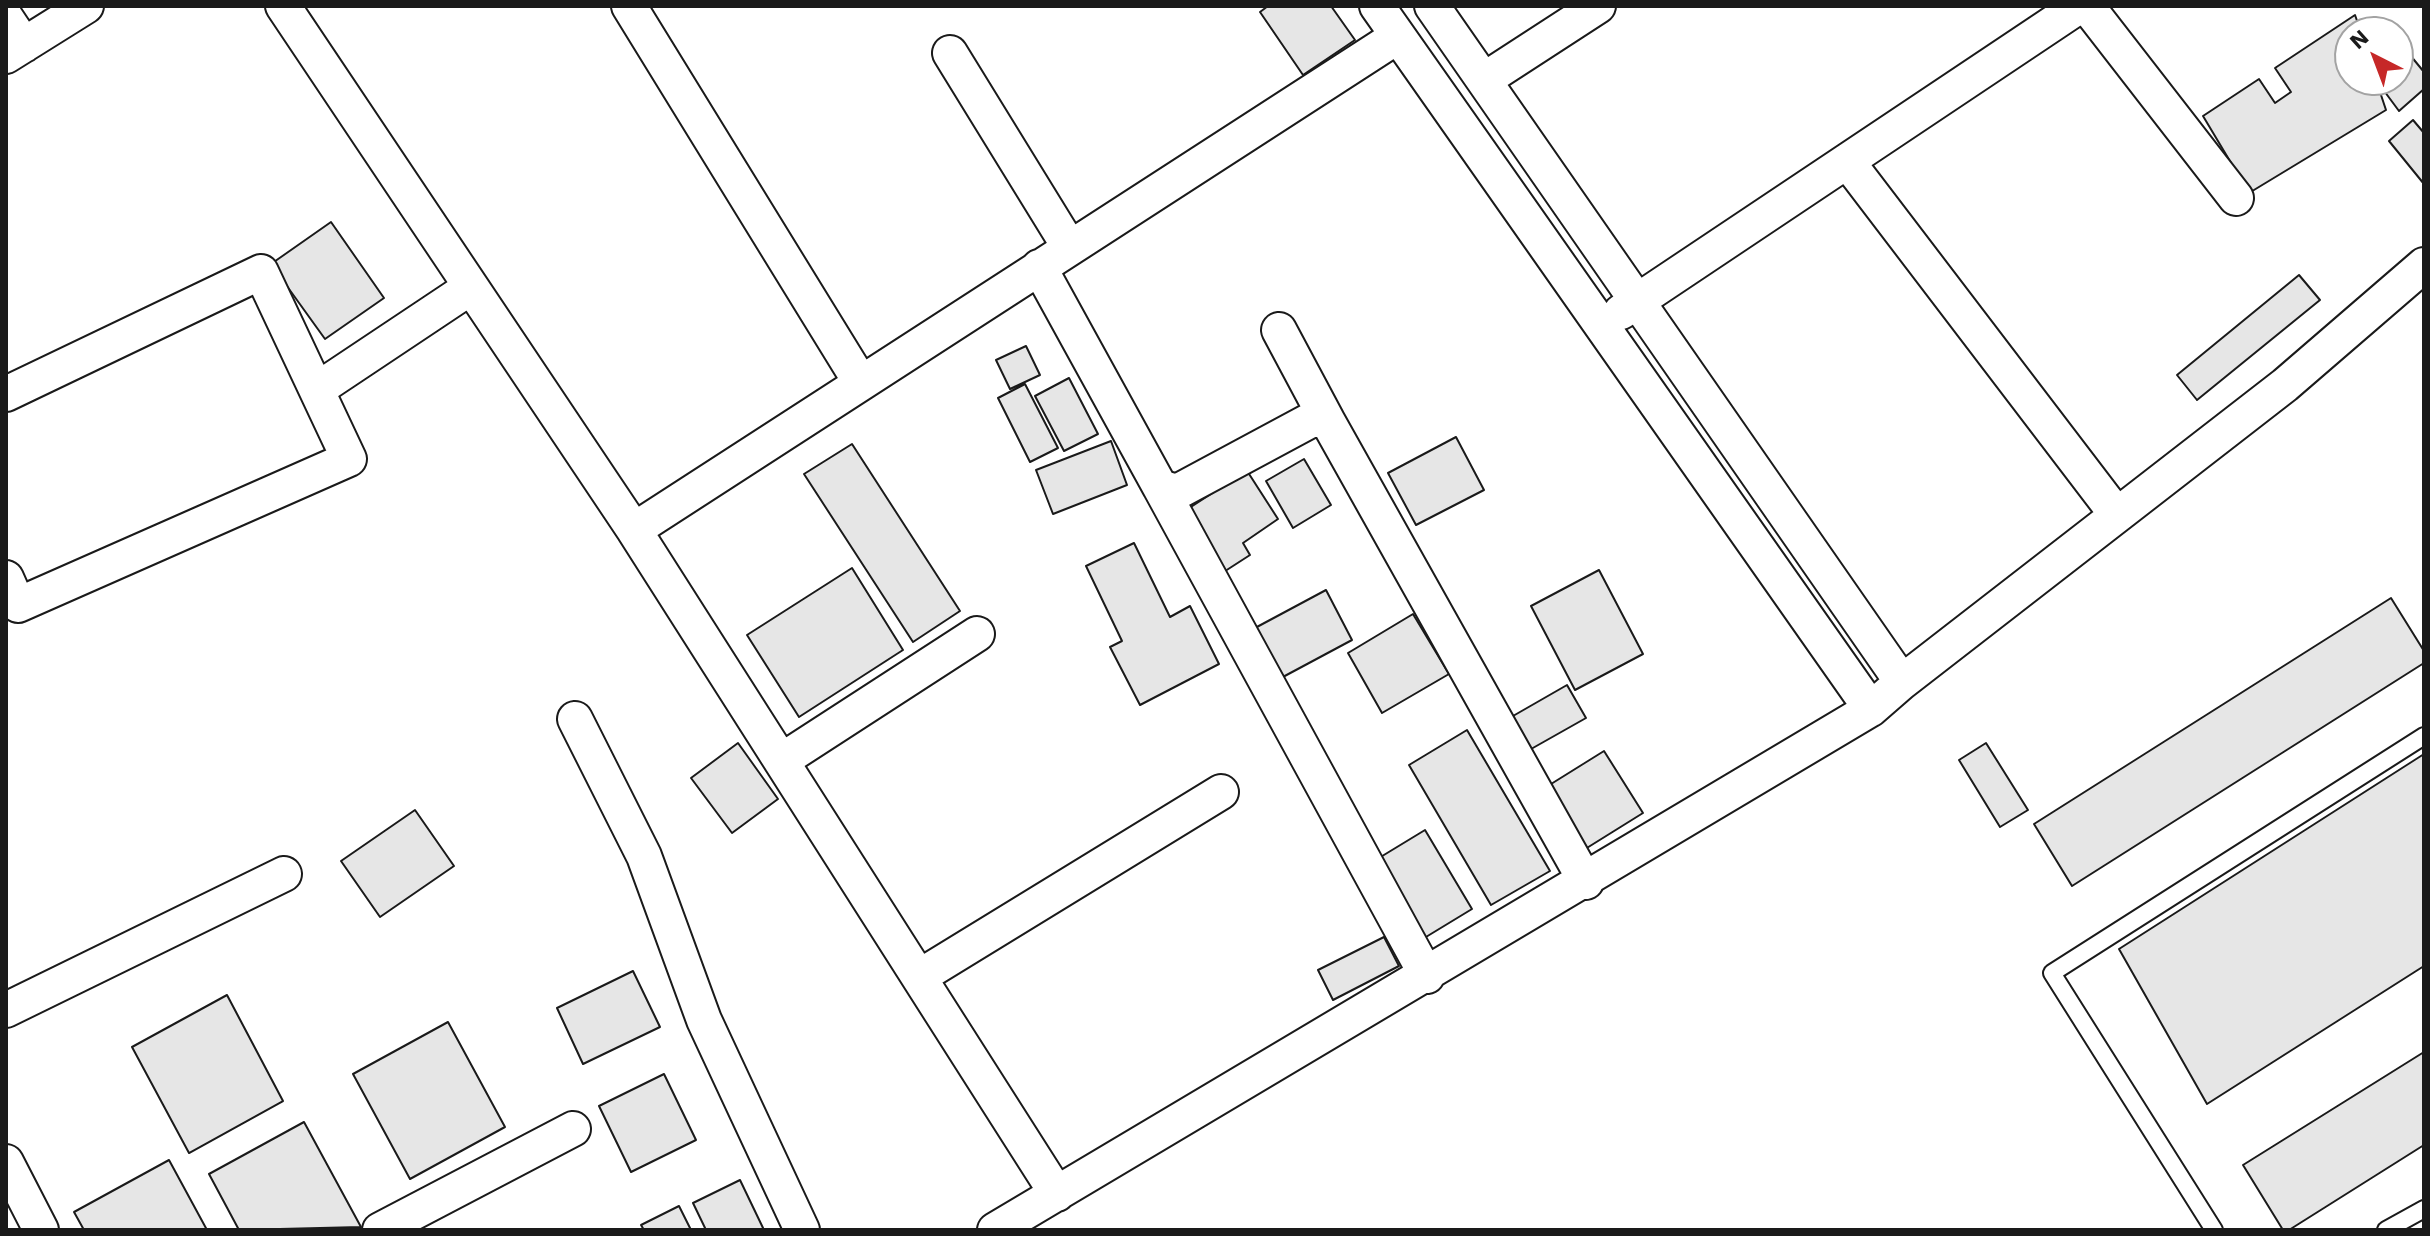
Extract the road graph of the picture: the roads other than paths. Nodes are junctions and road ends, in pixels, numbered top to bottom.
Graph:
1 (86, 6) edge
2 (629, 6) edge
3 (1377, 6) edge
4 (1432, 6) edge
5 (1598, 6) edge
6 (2079, 6) edge
7 (2087, 6) edge
8 (293, 9) edge
9 (1398, 36) junction
10 (12, 40) edge
11 (950, 53) dead end
12 (1484, 80) junction
13 (1847, 161) junction
14 (2236, 198) dead end
15 (1070, 248) junction
16 (2424, 265) edge
17 (1039, 267) junction
18 (471, 287) junction
19 (1638, 301) junction
20 (1601, 326) junction
21 (1279, 330) dead end
22 (861, 383) junction
23 (318, 389) junction
24 (6, 394) edge
25 (1327, 420) junction
26 (1160, 487) junction
27 (2117, 515) junction
28 (634, 530) junction
29 (6, 578) edge
30 (977, 634) dead end
31 (1902, 682) junction
32 (1871, 709) junction
33 (575, 719) dead end
34 (2424, 736) edge
35 (781, 761) junction
36 (1221, 792) dead end
37 (284, 874) dead end
38 (1586, 882) junction
39 (1427, 976) junction
40 (919, 977) junction
41 (6, 1010) edge
42 (573, 1129) dead end
43 (6, 1162) edge
44 (1057, 1194) junction
45 (2424, 1209) edge
46 (41, 1230) edge
47 (380, 1230) edge
48 (802, 1230) edge
49 (995, 1230) edge
50 (2214, 1230) edge
51 (2386, 1230) edge

1 - 10 street
2 - 22 street
3 - 9 street
4 - 12 street
5 - 12 street
6 - 13 street
7 - 14 street
8 - 18 street
9 - 15 street
9 - 20 street
11 - 15 street
12 - 19 street
13 - 19 street
13 - 27 street
15 - 17 street
16 - 27 street
17 - 22 street
17 - 26 street
18 - 23 street
18 - 28 street
19 - 20 street
19 - 31 street
20 - 32 street
21 - 25 street
22 - 28 street
23 - 24 street
23 - 29 street
25 - 26 street
25 - 38 street
26 - 39 street
27 - 31 street
28 - 35 street
30 - 35 street
31 - 32 street
32 - 38 street
33 - 48 street
34 - 50 lane
35 - 40 street
36 - 40 street
37 - 41 street
38 - 39 street
39 - 44 street
40 - 44 street
42 - 47 street
43 - 46 street
44 - 49 street
45 - 51 lane

